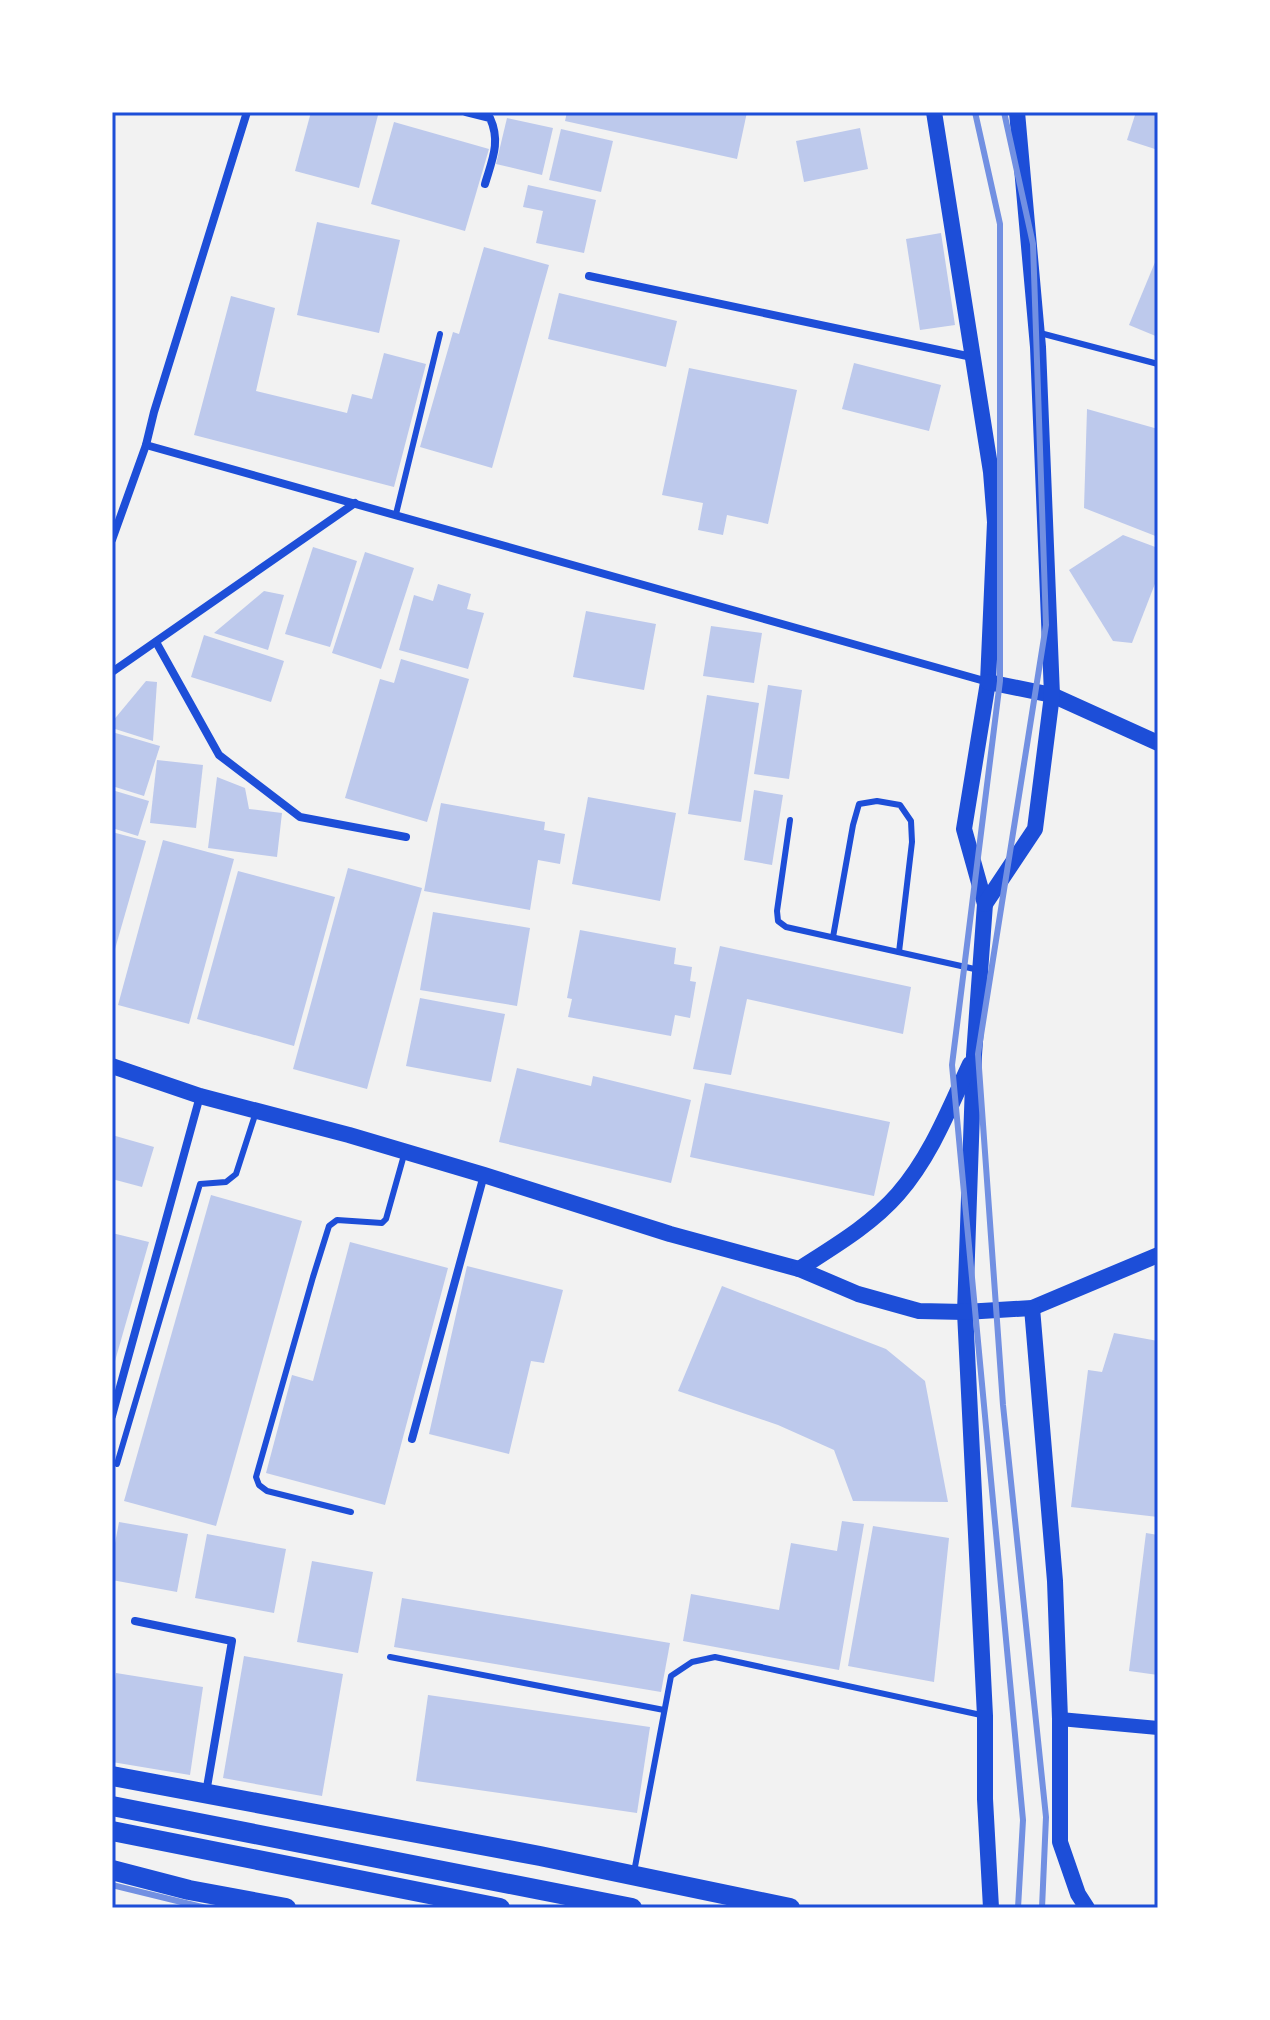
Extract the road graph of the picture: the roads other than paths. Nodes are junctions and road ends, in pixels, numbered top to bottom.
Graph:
1 (247, 112) edge
2 (466, 112) edge
3 (934, 112) edge
4 (1017, 112) edge
5 (485, 184) dead end
6 (589, 276) dead end
7 (1037, 332) junction
8 (440, 334) dead end
9 (973, 357) junction
10 (1158, 364) edge
11 (146, 445) junction
12 (355, 503) junction
13 (396, 514) junction
14 (112, 540) edge
15 (156, 642) junction
16 (112, 672) edge
17 (988, 682) junction
18 (1052, 695) junction
19 (1158, 743) edge
20 (790, 820) dead end
21 (406, 837) dead end
22 (985, 904) junction
23 (833, 937) junction
24 (899, 952) junction
25 (980, 971) junction
26 (974, 1055) junction
27 (112, 1066) edge
28 (200, 1096) junction
29 (256, 1111) junction
30 (405, 1151) junction
31 (484, 1175) junction
32 (1158, 1255) edge
33 (799, 1269) junction
34 (1032, 1308) junction
35 (965, 1312) junction
36 (112, 1416) edge
37 (412, 1439) dead end
38 (117, 1464) dead end
39 (351, 1512) dead end
40 (135, 1621) dead end
41 (390, 1657) dead end
42 (664, 1710) junction
43 (985, 1716) junction
44 (1060, 1719) junction
45 (1158, 1728) edge
46 (112, 1776) edge
47 (206, 1794) junction
48 (112, 1806) edge
49 (112, 1831) edge
50 (112, 1870) edge
51 (633, 1875) junction
52 (257, 1906) edge
53 (286, 1908) edge
54 (500, 1908) edge
55 (632, 1908) edge
56 (790, 1908) edge
57 (991, 1908) edge
58 (1087, 1908) edge

1 - 11 street
2 - 5 street
3 - 9 main road
4 - 7 main road
6 - 9 street
7 - 10 lane
7 - 18 main road
8 - 13 lane
9 - 17 main road
11 - 12 street
11 - 14 street
12 - 13 street
12 - 15 street
13 - 17 street
15 - 16 street
15 - 21 street
17 - 18 main road
17 - 22 main road
18 - 19 main road
18 - 22 main road
20 - 23 lane
22 - 25 main road
23 - 24 lane
23 - 24 lane
24 - 25 lane
25 - 26 main road
26 - 33 main road
26 - 35 main road
27 - 28 main road
28 - 29 main road
28 - 36 street
29 - 30 main road
29 - 38 lane
30 - 31 main road
30 - 39 lane
31 - 33 main road
31 - 37 street
32 - 34 main road
33 - 35 main road
34 - 35 main road
34 - 44 main road
35 - 43 main road
40 - 47 street
41 - 42 lane
42 - 43 lane
42 - 51 lane
43 - 57 main road
44 - 45 street
44 - 58 main road
46 - 47 main road
47 - 51 main road
48 - 55 main road
49 - 54 main road
50 - 52 main road
51 - 56 main road
52 - 53 main road

